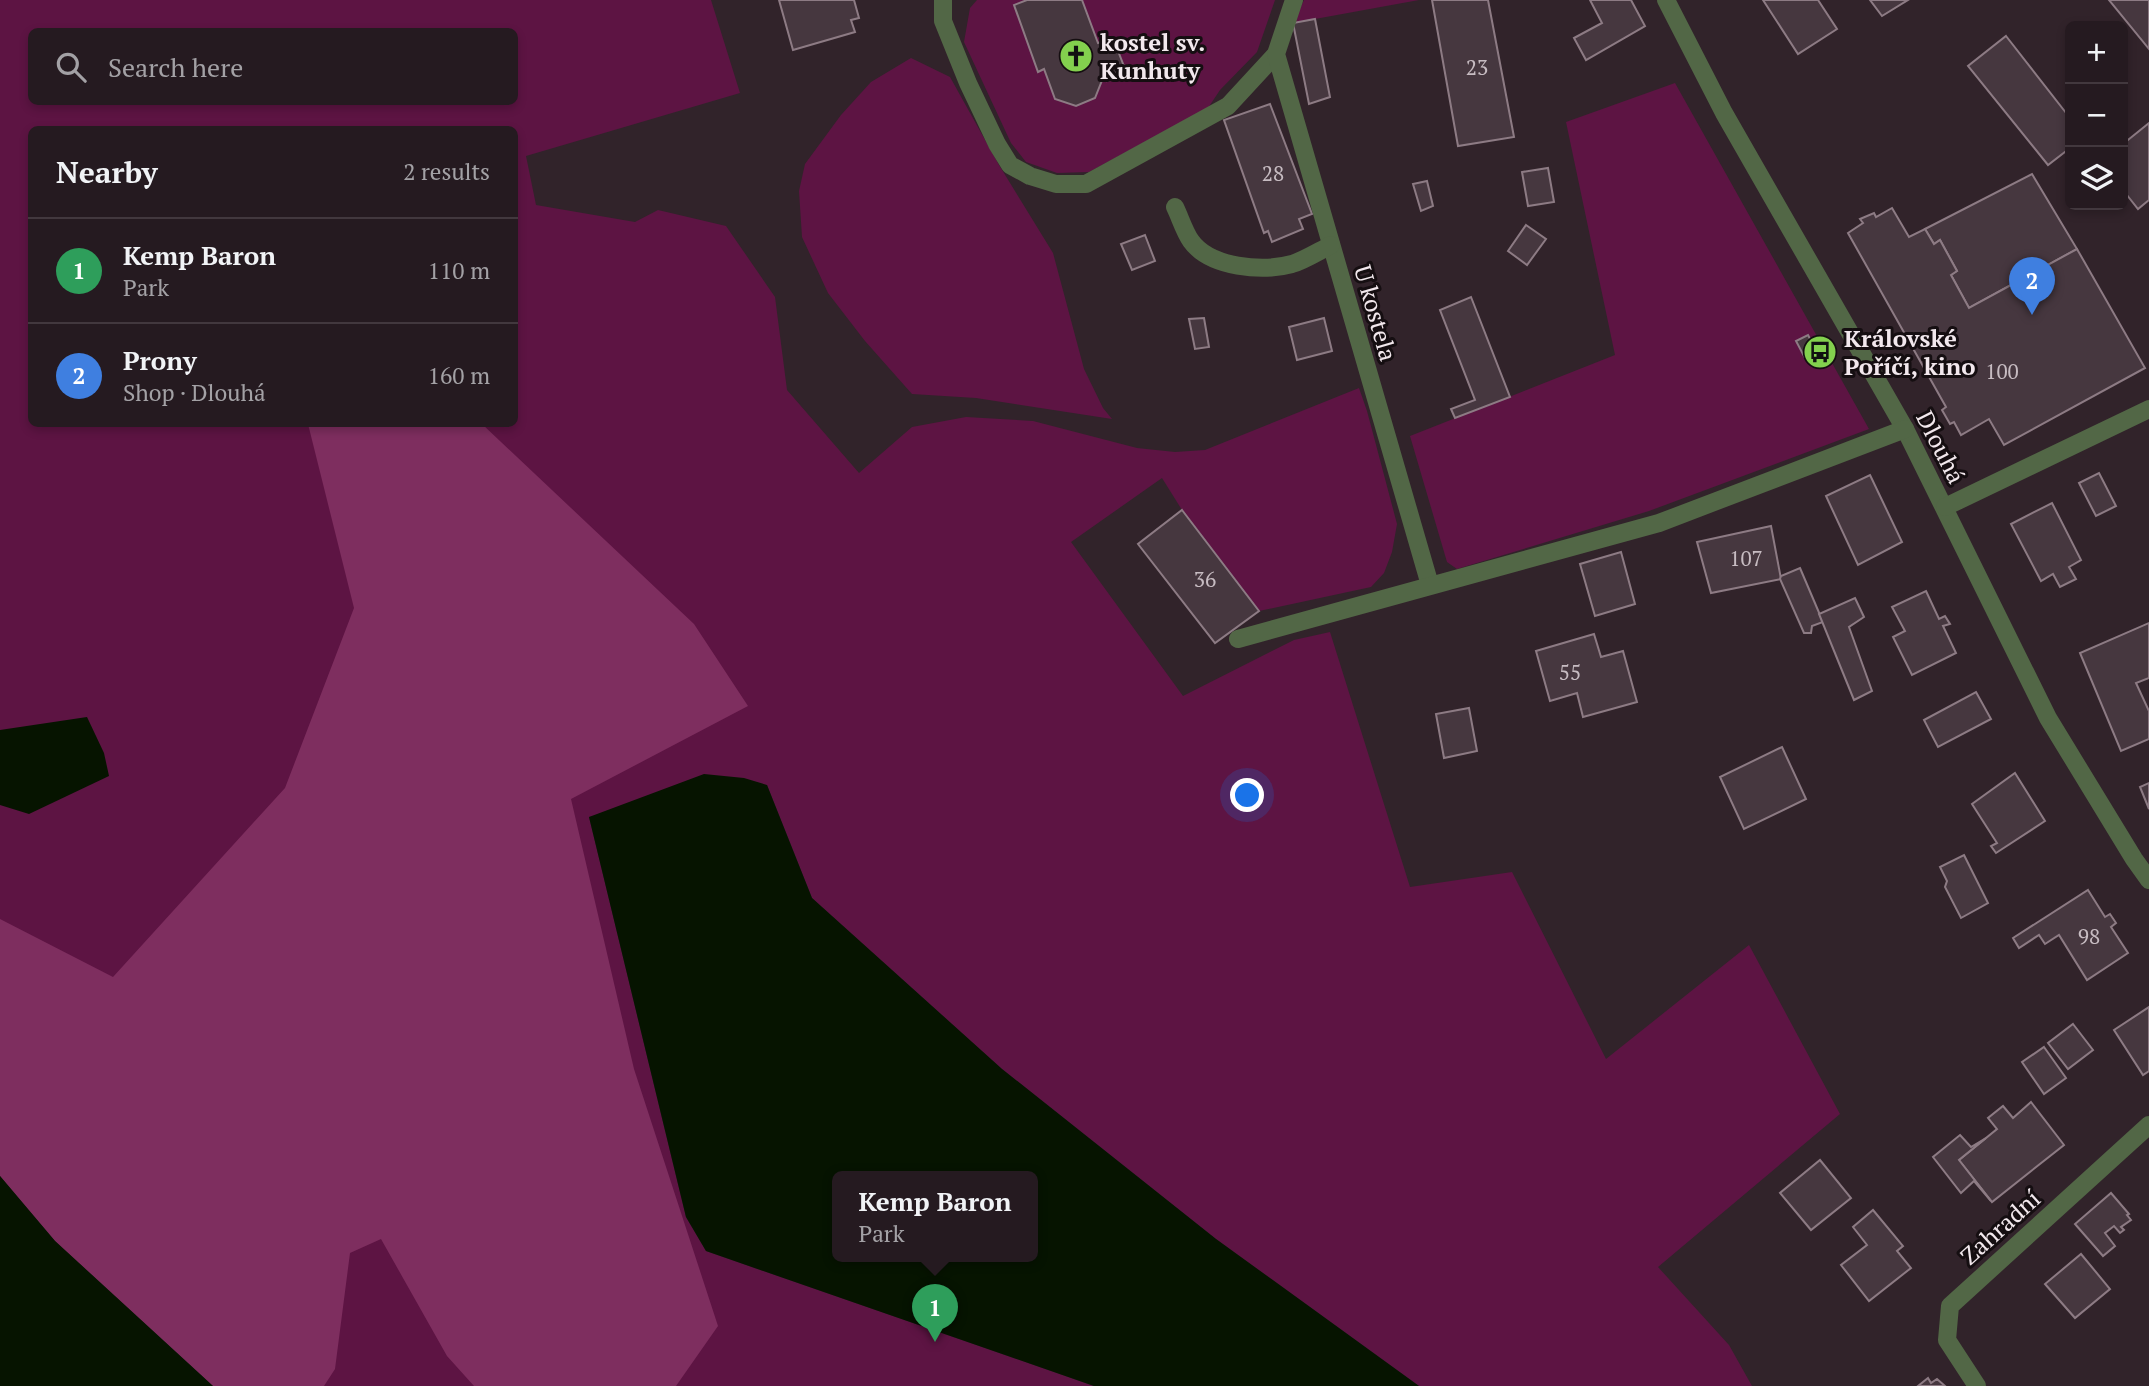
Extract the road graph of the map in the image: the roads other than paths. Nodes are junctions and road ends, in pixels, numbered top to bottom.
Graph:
1 (943, 0) edge
2 (1294, 0) edge
3 (1666, 0) edge
4 (1276, 54) junction
5 (1175, 207) dead end
6 (1331, 245) junction
7 (2149, 409) edge
8 (1905, 429) junction
9 (1945, 507) junction
10 (1430, 585) junction
11 (1238, 639) dead end
12 (2149, 880) edge
13 (2149, 1125) edge
14 (1977, 1386) edge

1 - 4 street
2 - 4 street
3 - 8 street, Dlouhá
4 - 6 street, U kostela
5 - 6 street
6 - 10 street, U kostela
7 - 9 street
8 - 9 street, Dlouhá
8 - 10 street
9 - 12 street, Dlouhá
10 - 11 street
13 - 14 street, Zahradní

